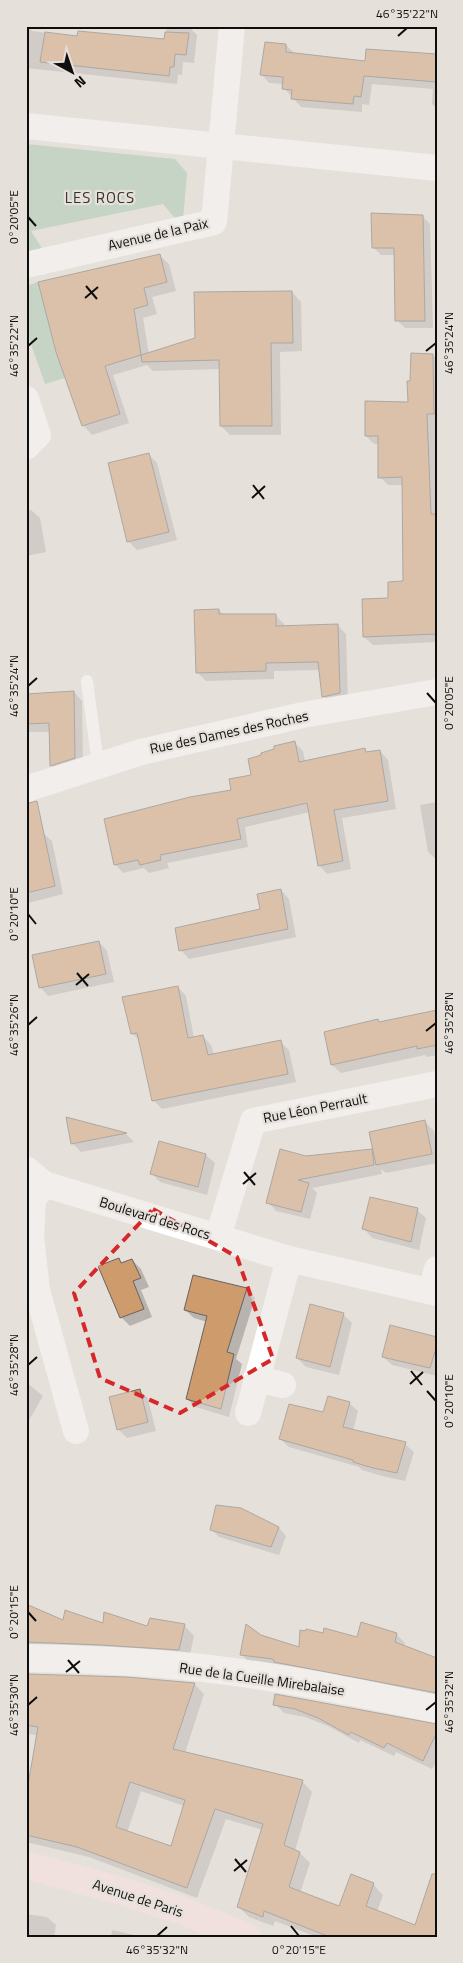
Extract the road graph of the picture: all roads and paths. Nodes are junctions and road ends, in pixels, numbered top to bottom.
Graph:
1 (232, 26) edge
2 (26, 126) edge
3 (220, 144) junction
4 (437, 168) edge
5 (26, 265) edge
6 (26, 398) edge
7 (26, 447) edge
8 (87, 681) dead end
9 (437, 692) edge
10 (98, 765) junction
11 (26, 789) edge
12 (437, 1084) edge
13 (35, 1177) edge
14 (218, 1237) junction
15 (288, 1259) junction
16 (435, 1284) edge
17 (32, 1291) edge
18 (256, 1379) junction
19 (283, 1385) dead end
20 (248, 1413) dead end
21 (76, 1431) dead end
22 (26, 1658) edge
23 (437, 1709) edge
24 (26, 1865) edge
25 (247, 1937) edge

1 - 3 street
2 - 3 street
3 - 4 street
3 - 5 street, Avenue de la Paix
6 - 7 street
8 - 10 lane
9 - 10 street, Rue des Dames des Roches
10 - 11 street, Rue des Dames des Roches
12 - 14 street, Rue Léon Perrault
13 - 14 street, Boulevard des Rocs
13 - 17 street
14 - 15 street, Boulevard des Rocs
15 - 16 street, Boulevard des Rocs
15 - 18 street
17 - 21 street
18 - 19 street
18 - 20 street
22 - 23 street, Rue de la Cueille Mirebalaise
24 - 25 main road, Avenue de Paris

